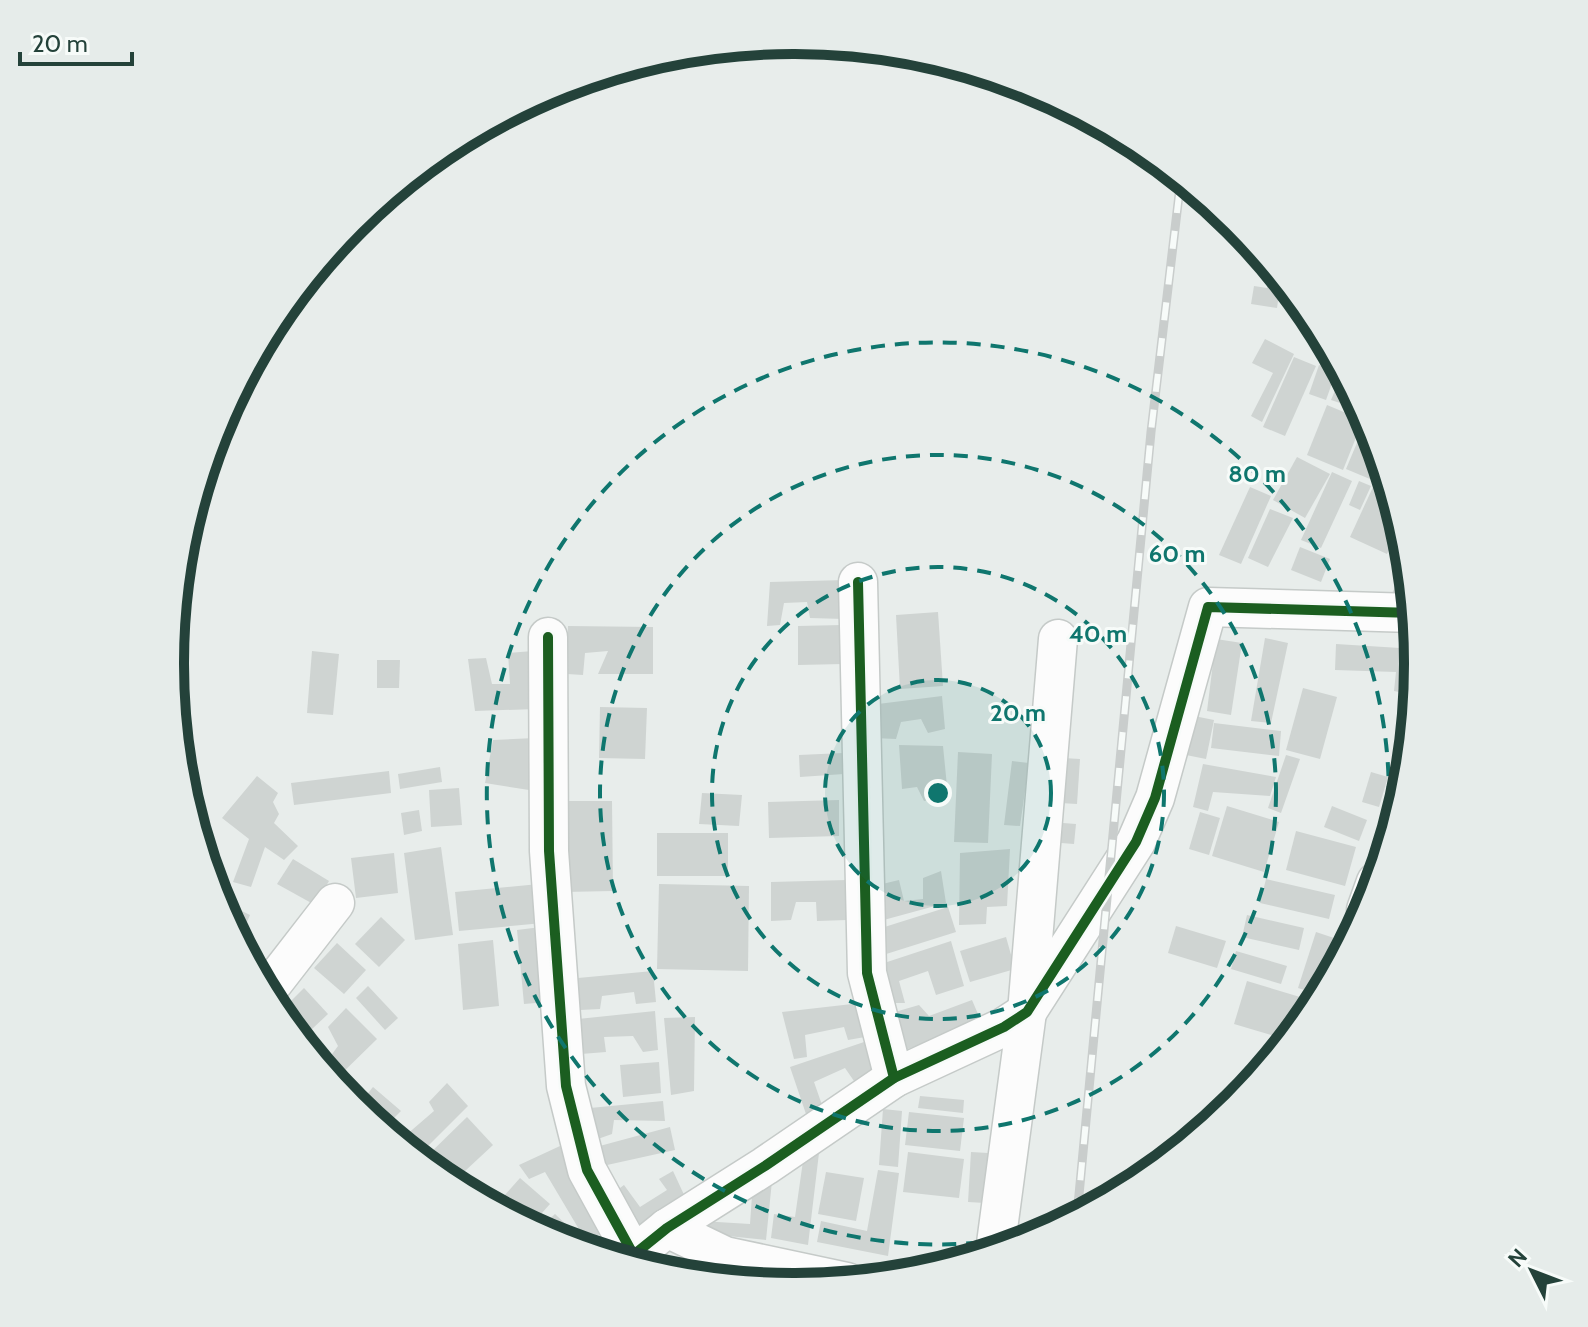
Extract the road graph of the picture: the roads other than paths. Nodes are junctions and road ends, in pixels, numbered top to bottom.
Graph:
1 (858, 582) dead end
2 (1401, 613) edge
3 (548, 637) dead end
4 (1058, 639) dead end
5 (335, 903) dead end
6 (274, 981) edge
7 (1027, 1012) junction
8 (894, 1078) junction
9 (667, 1228) junction
10 (997, 1238) edge
11 (626, 1249) edge
12 (636, 1252) edge
13 (804, 1273) edge

1 - 8 street
2 - 7 street
3 - 11 street
4 - 7 street
5 - 6 street
7 - 8 street
7 - 10 street
8 - 9 street
9 - 12 street
9 - 13 street

